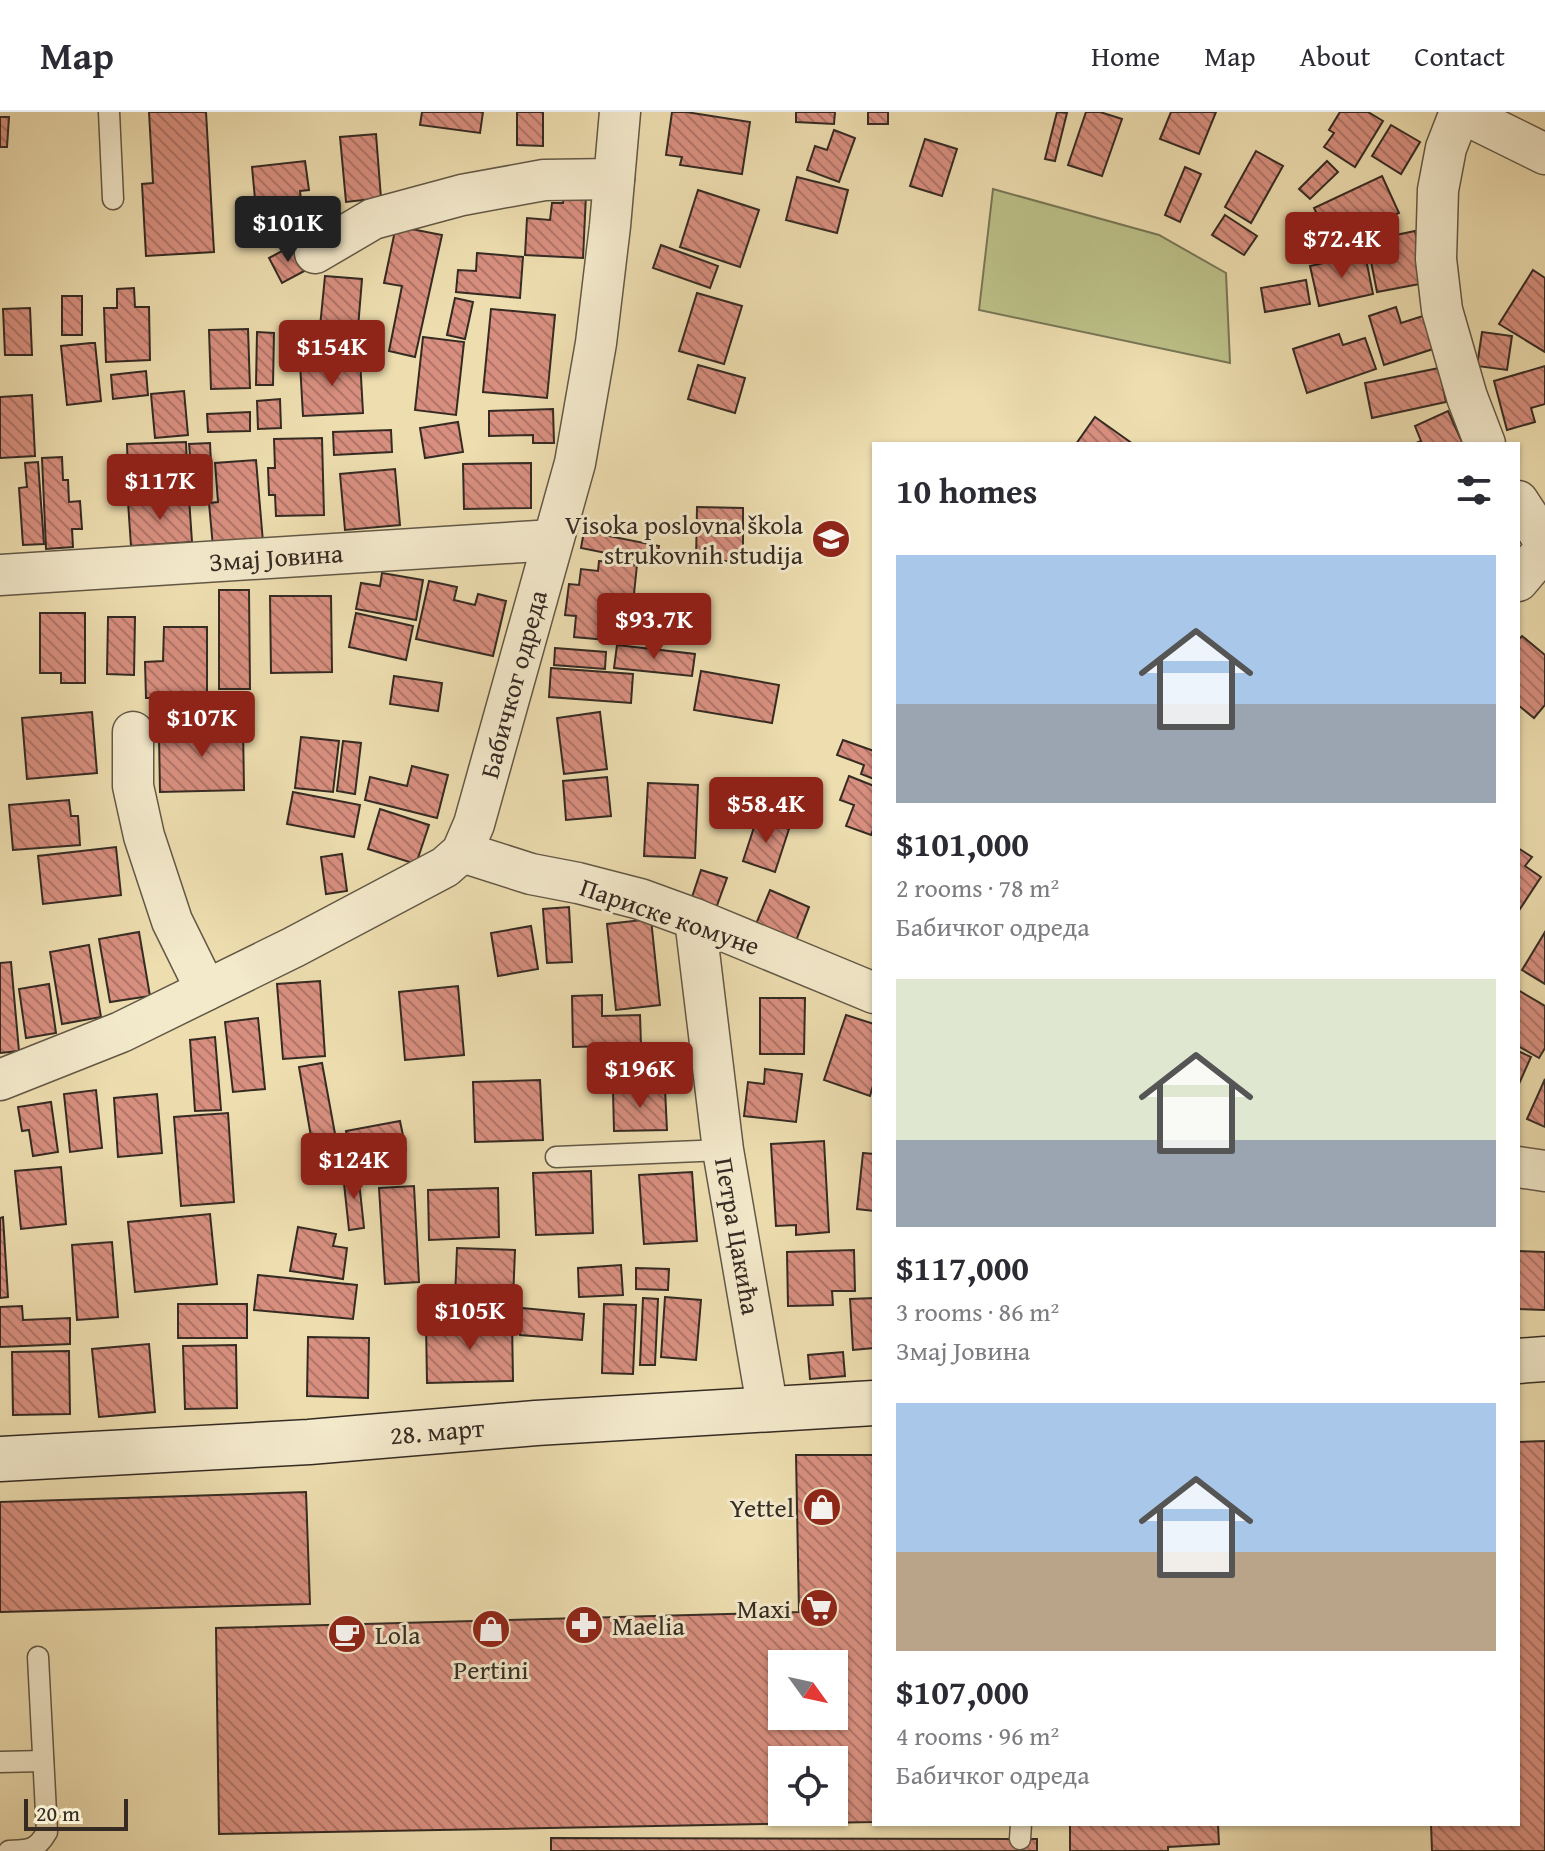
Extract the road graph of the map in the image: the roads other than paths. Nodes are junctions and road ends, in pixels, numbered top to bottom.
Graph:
1 (109, 112) edge
2 (620, 112) edge
3 (1460, 112) edge
4 (1545, 154) edge
5 (614, 179) junction
6 (113, 199) dead end
7 (315, 253) dead end
8 (1484, 442) edge
9 (1520, 504) edge
10 (553, 540) junction
11 (1545, 542) edge
12 (1545, 549) edge
13 (0, 575) edge
14 (1520, 579) edge
15 (133, 732) dead end
16 (462, 852) junction
17 (695, 919) junction
18 (206, 990) junction
19 (872, 992) edge
20 (0, 1080) edge
21 (723, 1150) junction
22 (556, 1157) dead end
23 (1520, 1167) edge
24 (1545, 1171) edge
25 (1545, 1359) edge
26 (1520, 1361) edge
27 (872, 1403) edge
28 (768, 1411) junction
29 (0, 1459) edge
30 (38, 1657) dead end
31 (43, 1761) junction
32 (0, 1762) edge
33 (9, 1851) edge

1 - 6 lane
2 - 5 street, Бабичког одреда
3 - 4 street
3 - 8 street
5 - 7 street
5 - 10 street, Бабичког одреда
9 - 11 street
10 - 13 street, Змај Јовина
10 - 16 street, Бабичког одреда
12 - 14 street
15 - 18 street
16 - 17 street, Париске комуне
16 - 18 street
17 - 19 street, Париске комуне
17 - 21 street, Петра Цакића
18 - 20 street
21 - 22 lane
21 - 28 street, Петра Цакића
23 - 24 street
25 - 26 main road
27 - 28 main road, 28. март
28 - 29 main road, 28. март
30 - 31 lane
31 - 32 lane
31 - 33 lane

